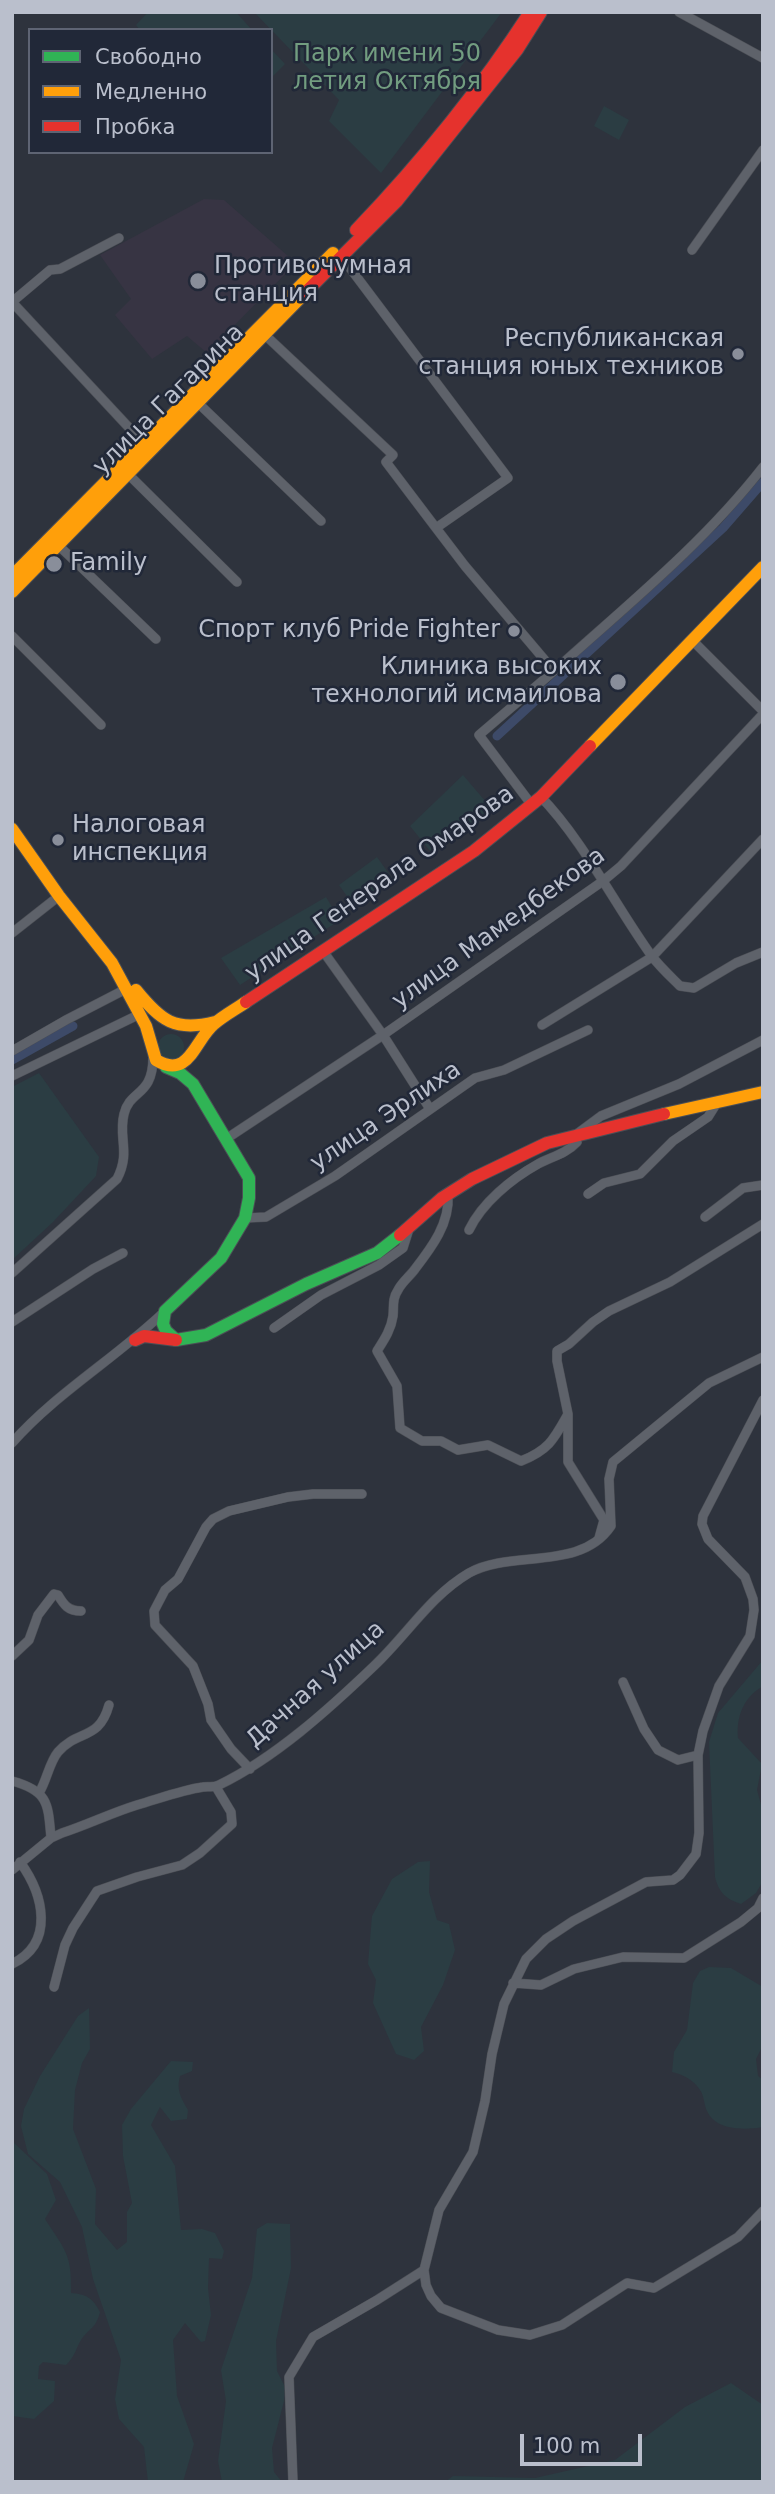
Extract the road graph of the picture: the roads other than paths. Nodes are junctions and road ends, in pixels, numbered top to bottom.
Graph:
1 (530, 12) edge
2 (541, 12) edge
3 (678, 12) edge
4 (763, 58) edge
5 (763, 150) edge
6 (119, 238) dead end
7 (692, 250) dead end
8 (341, 256) junction
9 (12, 302) edge
10 (264, 334) junction
11 (197, 402) junction
12 (147, 446) junction
13 (763, 467) edge
14 (127, 472) junction
15 (321, 521) dead end
16 (436, 528) junction
17 (57, 544) junction
18 (763, 566) edge
19 (12, 576) edge
20 (237, 582) dead end
21 (12, 592) edge
22 (12, 636) edge
23 (156, 639) dead end
24 (692, 640) junction
25 (554, 671) junction
26 (763, 712) edge
27 (102, 724) dead end
28 (536, 800) junction
29 (12, 829) edge
30 (763, 839) edge
31 (603, 881) junction
32 (59, 896) junction
33 (12, 933) edge
34 (323, 951) junction
35 (763, 952) edge
36 (652, 957) junction
37 (112, 963) junction
38 (126, 989) junction
39 (140, 1014) junction
40 (542, 1025) dead end
41 (178, 1027) junction
42 (588, 1030) dead end
43 (383, 1035) junction
44 (763, 1040) edge
45 (152, 1050) junction
46 (193, 1050) junction
47 (12, 1051) edge
48 (166, 1067) junction
49 (12, 1076) edge
50 (193, 1084) junction
51 (763, 1092) edge
52 (718, 1101) junction
53 (430, 1109) junction
54 (574, 1136) junction
55 (226, 1139) junction
56 (763, 1185) edge
57 (588, 1194) dead end
58 (448, 1195) junction
59 (705, 1217) dead end
60 (245, 1218) junction
61 (763, 1224) edge
62 (409, 1229) junction
63 (469, 1230) dead end
64 (124, 1253) dead end
65 (12, 1273) edge
66 (163, 1315) junction
67 (12, 1322) edge
68 (274, 1328) dead end
69 (135, 1339) junction
70 (176, 1340) junction
71 (763, 1357) edge
72 (763, 1400) edge
73 (568, 1414) junction
74 (12, 1443) edge
75 (362, 1494) dead end
76 (598, 1540) junction
77 (81, 1611) dead end
78 (12, 1656) edge
79 (623, 1682) dead end
80 (108, 1705) dead end
81 (698, 1755) junction
82 (250, 1769) junction
83 (12, 1781) edge
84 (216, 1787) junction
85 (39, 1793) junction
86 (51, 1838) junction
87 (20, 1862) junction
88 (12, 1870) edge
89 (763, 1898) edge
90 (12, 1964) edge
91 (513, 1983) junction
92 (54, 1987) dead end
93 (763, 2211) edge
94 (424, 2270) junction
95 (293, 2482) edge

1 - 12 main road, улица Гагарина
2 - 8 main road, улица Гагарина
3 - 4 street
5 - 7 street
6 - 9 street
8 - 10 main road, улица Гагарина
8 - 16 street
9 - 12 street
10 - 11 main road, улица Гагарина
10 - 16 street
11 - 12 main road, улица Гагарина
11 - 15 street
12 - 14 main road, улица Гагарина
12 - 19 main road, улица Гагарина
13 - 25 street
14 - 17 main road, улица Гагарина
14 - 20 street
16 - 25 street
17 - 21 main road, улица Гагарина
17 - 23 street
18 - 24 main road, улица Генерала Омарова
18 - 28 main road, улица Генерала Омарова
22 - 27 street
24 - 26 street
24 - 28 main road, улица Генерала Омарова
25 - 28 street
26 - 31 street, улица Мамедбекова
28 - 31 street
28 - 34 main road, улица Генерала Омарова
29 - 32 main road
30 - 36 street
31 - 36 street
31 - 43 street, улица Мамедбекова
32 - 33 street
32 - 37 main road
34 - 41 main road, улица Генерала Омарова
34 - 43 street
34 - 46 main road, улица Генерала Омарова
35 - 36 street
36 - 40 street
37 - 38 main road
37 - 41 main road
38 - 39 main road
38 - 47 street
39 - 45 main road
39 - 49 street
41 - 45 main road
41 - 46 main road
42 - 53 street, улица Эрлиха
43 - 53 street
43 - 55 street, улица Мамедбекова
44 - 54 street
45 - 48 main road
45 - 65 street
46 - 48 main road
46 - 50 main road
48 - 50 main road
50 - 55 main road
51 - 52 main road
52 - 54 main road
52 - 57 street
53 - 60 street, улица Эрлиха
54 - 58 main road
54 - 63 street
55 - 60 main road
56 - 59 street
58 - 62 main road
58 - 73 street
60 - 66 main road
61 - 73 street
62 - 68 street
62 - 70 main road
64 - 67 street
66 - 69 street
66 - 70 main road
69 - 70 main road
69 - 74 street
71 - 76 street
72 - 81 street
73 - 76 street
75 - 82 street
76 - 82 street, Дачная улица
77 - 78 street
79 - 81 street
80 - 85 street
81 - 91 street
82 - 84 street, Дачная улица
83 - 85 street
84 - 86 street, Дачная улица
84 - 92 street
85 - 86 street
86 - 87 street, Дачная улица
87 - 88 street, Дачная улица
87 - 90 street
89 - 91 street
91 - 94 street
93 - 94 street
94 - 95 street

